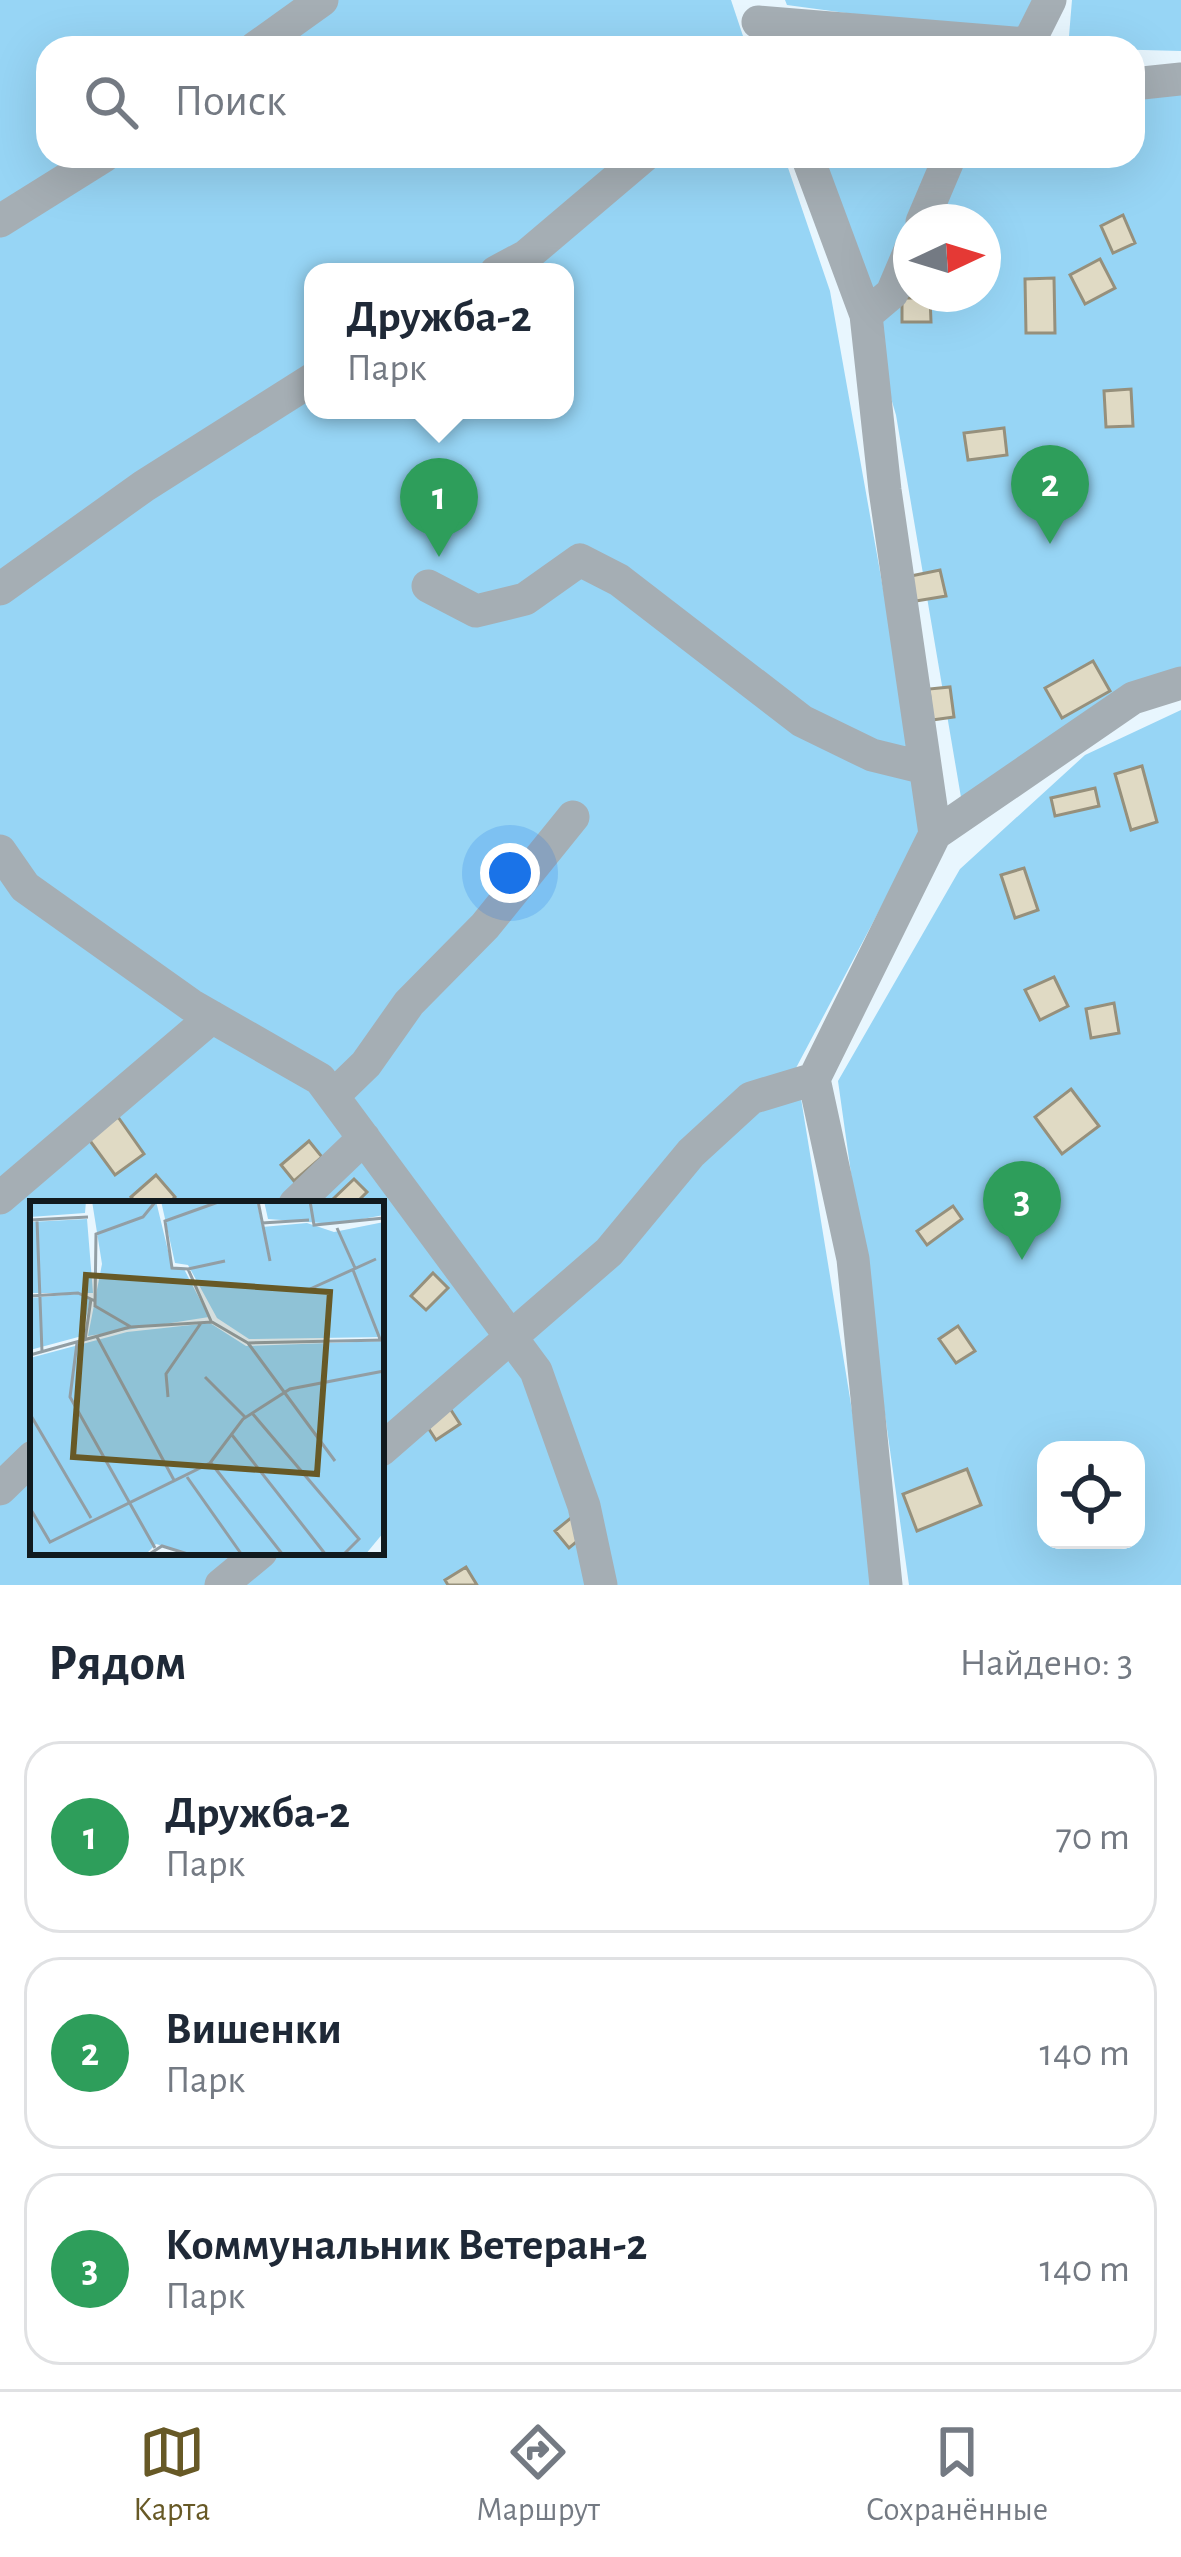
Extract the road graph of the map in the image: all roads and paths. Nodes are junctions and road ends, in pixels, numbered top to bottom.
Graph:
1 (322, 0) edge
2 (1050, 0) edge
3 (758, 23) edge
4 (272, 36) edge
5 (910, 36) edge
6 (1032, 36) edge
7 (1181, 79) edge
8 (1145, 83) edge
9 (85, 168) edge
10 (630, 168) edge
11 (811, 168) edge
12 (945, 168) edge
13 (930, 204) edge
14 (0, 221) edge
15 (513, 263) edge
16 (893, 291) edge
17 (866, 315) junction
18 (304, 385) edge
19 (428, 586) dead end
20 (0, 589) edge
21 (1181, 683) edge
22 (925, 768) junction
23 (573, 817) dead end
24 (935, 834) junction
25 (0, 851) edge
26 (13, 898) edge
27 (212, 1017) junction
28 (814, 1079) junction
29 (333, 1096) junction
30 (364, 1138) junction
31 (0, 1198) edge
32 (298, 1201) edge
33 (513, 1339) junction
34 (384, 1447) edge
35 (30, 1460) edge
36 (0, 1489) edge
37 (257, 1555) edge
38 (221, 1585) edge
39 (601, 1585) edge
40 (886, 1585) edge

1 - 4 lane
2 - 6 lane
3 - 5 lane
7 - 8 lane
9 - 14 lane
10 - 15 lane
11 - 17 lane
12 - 13 lane
16 - 17 lane
17 - 22 lane
18 - 20 lane
19 - 22 lane
21 - 24 lane
22 - 24 lane
23 - 29 lane
24 - 28 lane
25 - 26 lane
26 - 27 lane
27 - 29 lane
27 - 31 lane
28 - 33 lane
28 - 40 lane
29 - 30 lane
30 - 32 lane
30 - 33 lane
33 - 34 lane
33 - 39 lane
35 - 36 lane
37 - 38 lane

